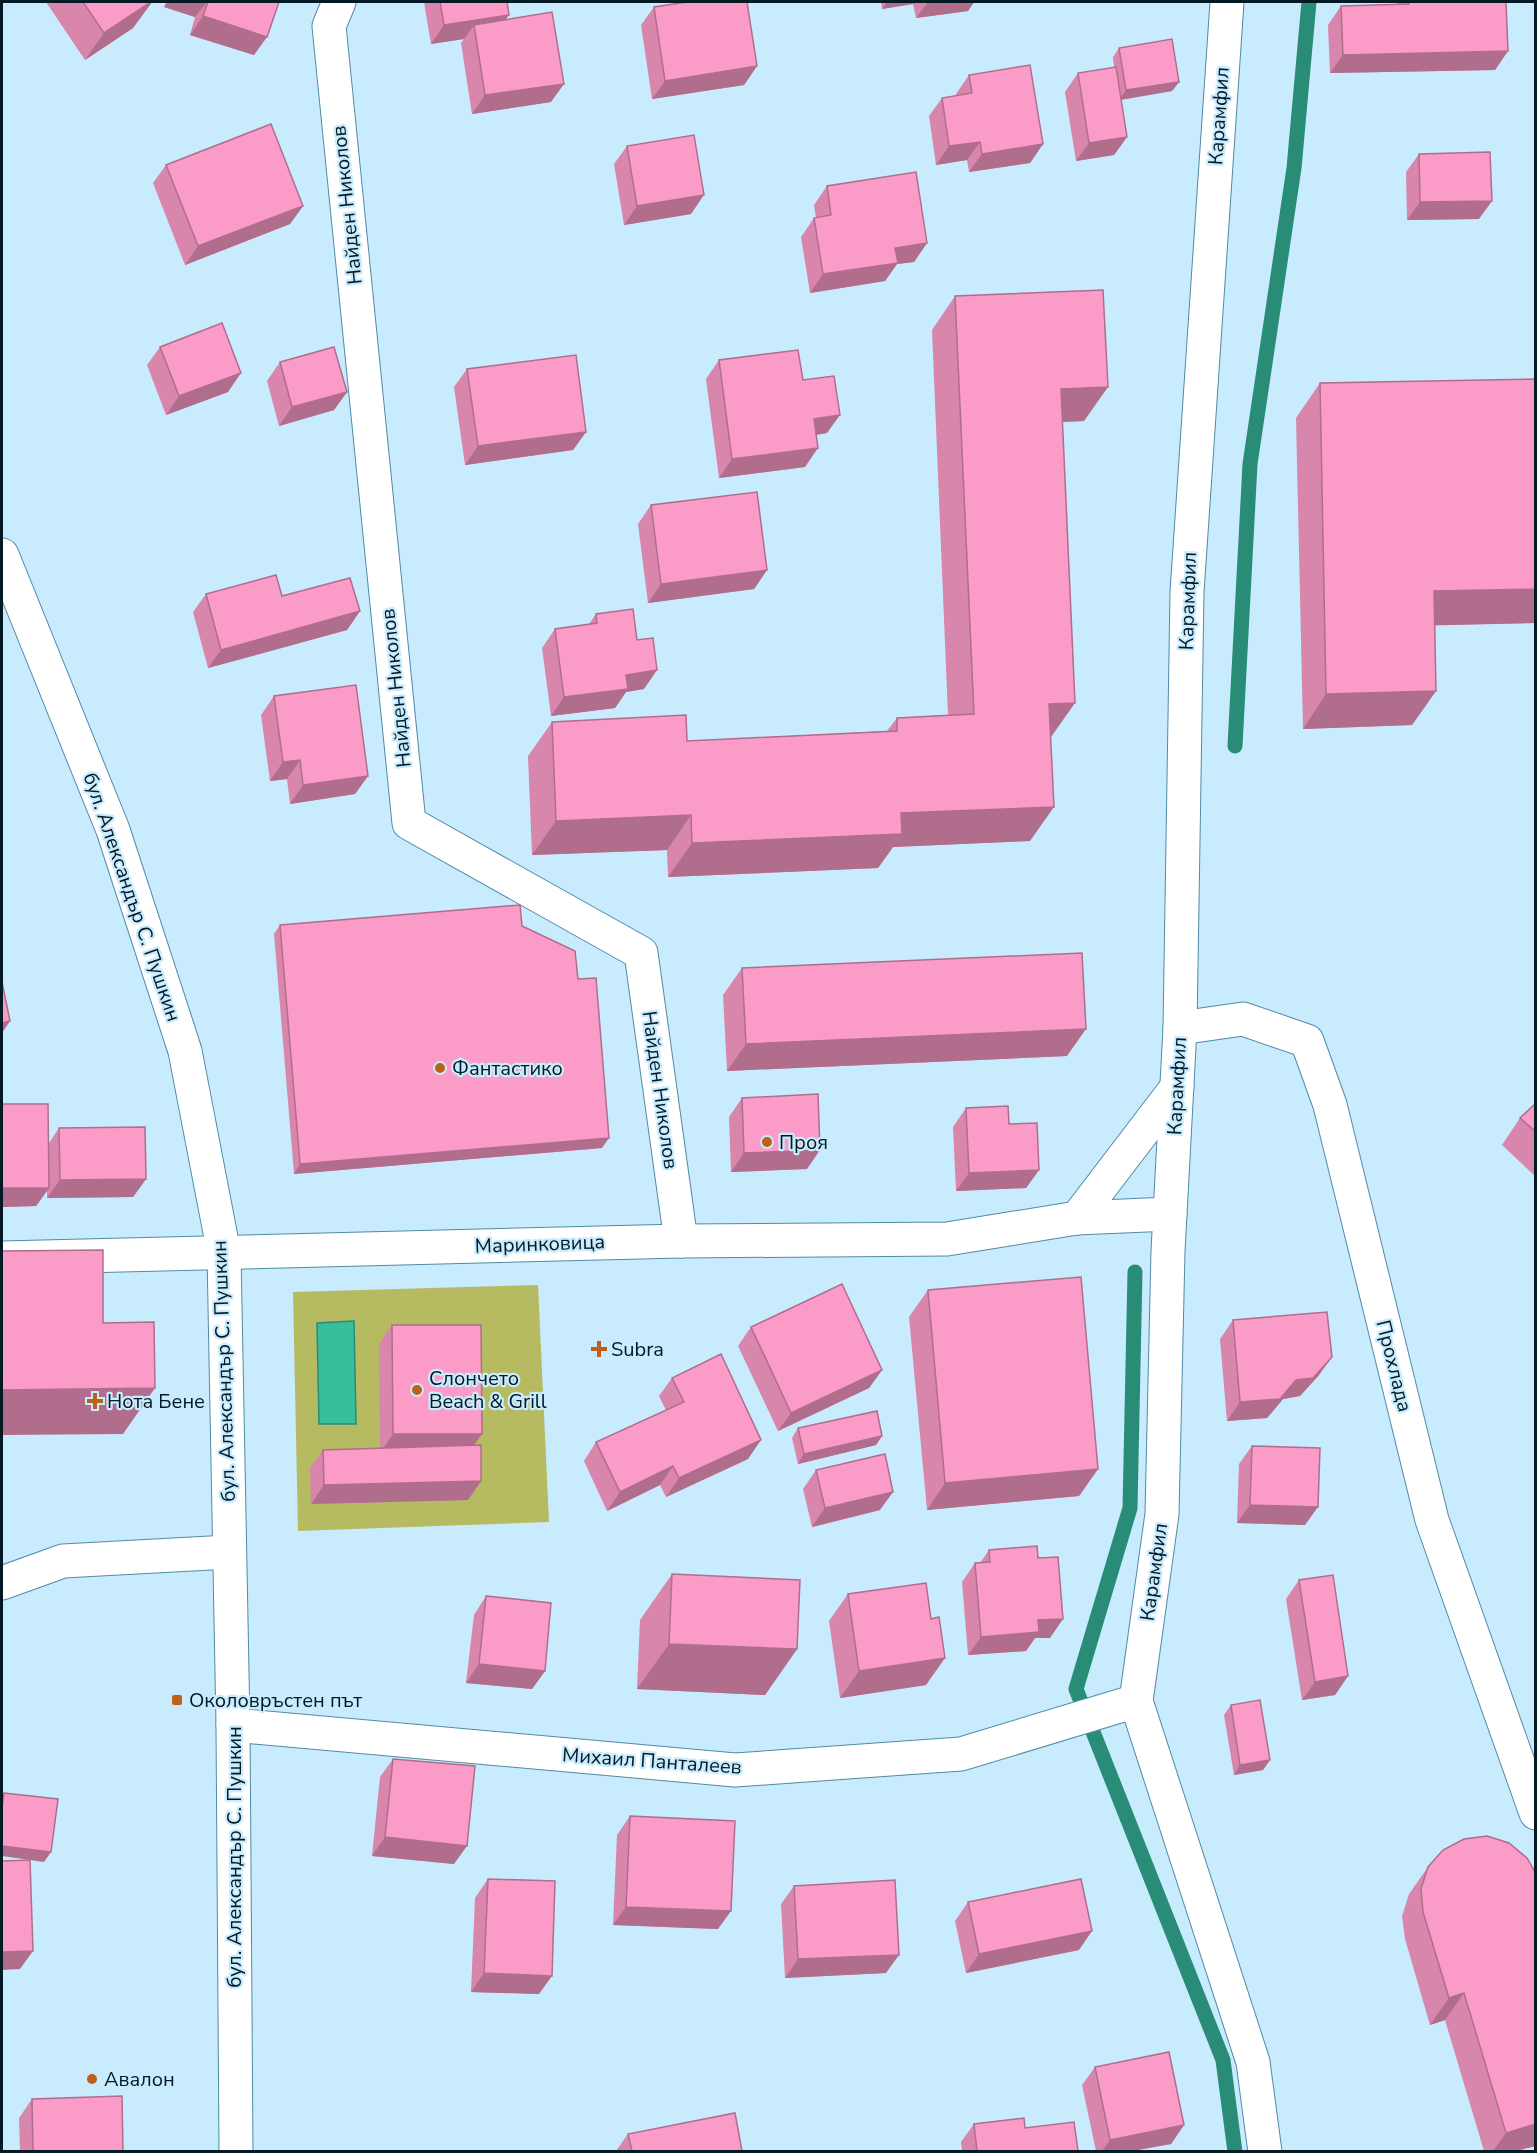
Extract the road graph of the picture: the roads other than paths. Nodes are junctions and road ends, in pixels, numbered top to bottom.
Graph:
1 (339, 2) edge
2 (1227, 2) edge
3 (2, 555) edge
4 (1180, 1028) junction
5 (1178, 1087) junction
6 (1170, 1214) junction
7 (1077, 1218) junction
8 (681, 1241) junction
9 (224, 1253) junction
10 (2, 1258) edge
11 (229, 1552) junction
12 (2, 1583) edge
13 (1136, 1701) junction
14 (233, 1725) junction
15 (1536, 1813) edge
16 (236, 2151) edge
17 (1264, 2151) edge

1 - 8 street, Найден Николов
2 - 4 street, Карамфил
3 - 9 street, бул. Александър С. Пушкин
4 - 5 street, Карамфил
4 - 15 street, Прохлада
5 - 6 street, Карамфил
5 - 7 street
6 - 7 street, Маринковица
6 - 13 street, Карамфил
7 - 8 street, Маринковица
8 - 9 street, Маринковица
9 - 10 street, Маринковица
9 - 11 street, бул. Александър С. Пушкин
11 - 12 street
11 - 14 street, бул. Александър С. Пушкин
13 - 14 street, Михаил Панталеев
13 - 17 street, Карамфил
14 - 16 street, бул. Александър С. Пушкин

